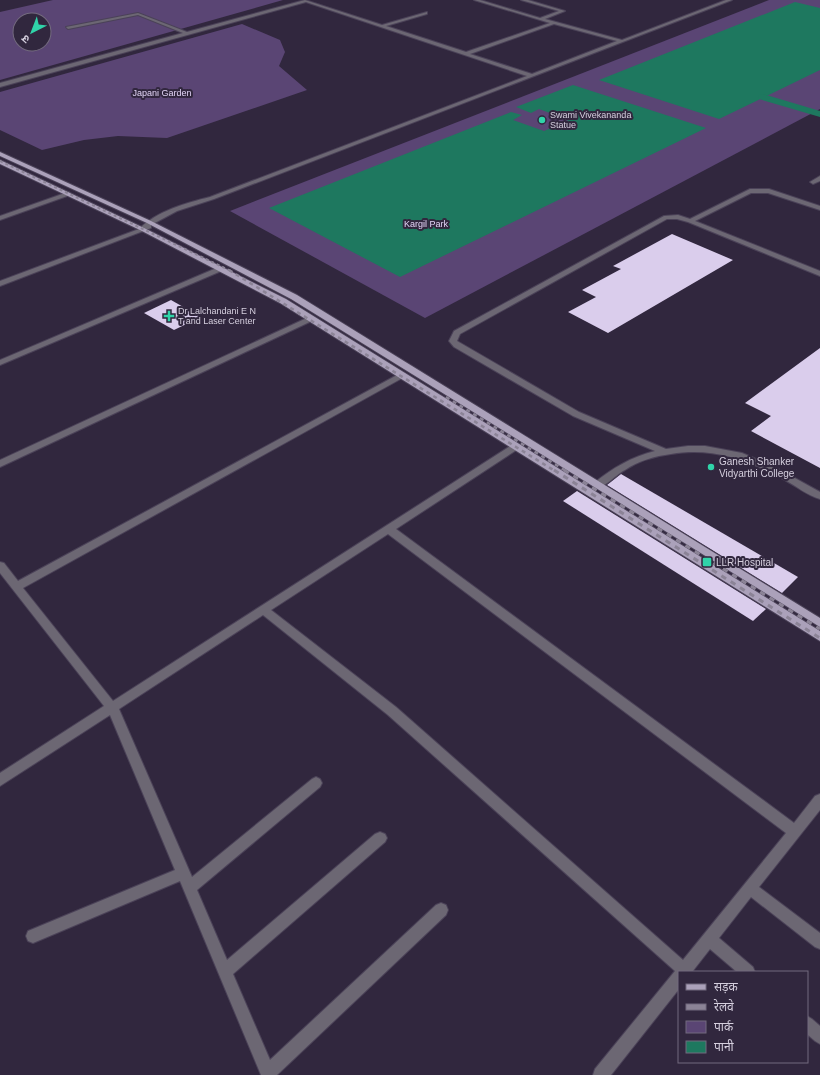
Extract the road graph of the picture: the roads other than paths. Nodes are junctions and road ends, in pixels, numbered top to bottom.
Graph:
1 (476, 0) edge
2 (523, 0) edge
3 (730, 0) edge
4 (305, 1) edge
5 (419, 11) dead end
6 (540, 19) junction
7 (554, 23) junction
8 (382, 26) junction
9 (68, 28) dead end
10 (188, 34) junction
11 (621, 41) junction
12 (465, 54) junction
13 (533, 76) junction
14 (0, 85) edge
15 (0, 154) edge
16 (0, 162) edge
17 (820, 178) edge
18 (813, 182) dead end
19 (68, 194) junction
20 (820, 208) edge
21 (0, 218) edge
22 (690, 221) junction
23 (153, 224) junction
24 (142, 229) junction
25 (222, 269) junction
26 (820, 274) edge
27 (0, 284) edge
28 (312, 319) junction
29 (0, 363) edge
30 (402, 376) junction
31 (454, 396) junction
32 (445, 403) junction
33 (515, 447) junction
34 (664, 452) junction
35 (0, 464) edge
36 (597, 485) junction
37 (820, 496) edge
38 (389, 529) junction
39 (0, 566) edge
40 (18, 586) junction
41 (264, 610) junction
42 (820, 623) edge
43 (820, 637) edge
44 (113, 708) junction
45 (0, 780) edge
46 (316, 783) dead end
47 (820, 800) edge
48 (794, 832) junction
49 (380, 838) dead end
50 (183, 872) junction
51 (189, 888) junction
52 (750, 888) junction
53 (441, 910) dead end
54 (33, 936) dead end
55 (710, 939) junction
56 (820, 942) edge
57 (225, 971) junction
58 (680, 971) edge
59 (684, 971) edge
60 (747, 971) edge
61 (678, 978) edge
62 (808, 1025) edge
63 (820, 1036) edge
64 (268, 1074) edge
65 (601, 1075) edge

1 - 6 street
2 - 6 street
3 - 11 street
4 - 8 street
4 - 10 street
5 - 8 street
6 - 7 street
7 - 11 street
7 - 12 street
8 - 12 street
9 - 10 street
10 - 14 street
11 - 13 street
12 - 13 street
13 - 23 street
15 - 23 main road
16 - 19 main road
17 - 18 street
19 - 21 street
19 - 24 main road
20 - 22 street
22 - 26 street
22 - 34 street
23 - 24 street
23 - 31 main road
24 - 25 main road
24 - 27 street
25 - 28 main road
25 - 29 street
28 - 30 main road
28 - 35 street
30 - 32 main road
30 - 40 street
31 - 32 main road
31 - 36 main road
32 - 33 main road
33 - 38 street
33 - 43 main road
34 - 36 street
34 - 37 street
36 - 42 main road
38 - 41 street
38 - 48 street
39 - 40 street
40 - 44 street
41 - 44 street
41 - 58 street
44 - 45 street
44 - 50 street
46 - 51 street
47 - 48 street
48 - 52 street
49 - 57 street
50 - 51 street
50 - 54 street
51 - 57 street
52 - 55 street
52 - 56 street
53 - 64 street
55 - 59 street
55 - 60 street
57 - 64 street
61 - 65 street
62 - 63 street

